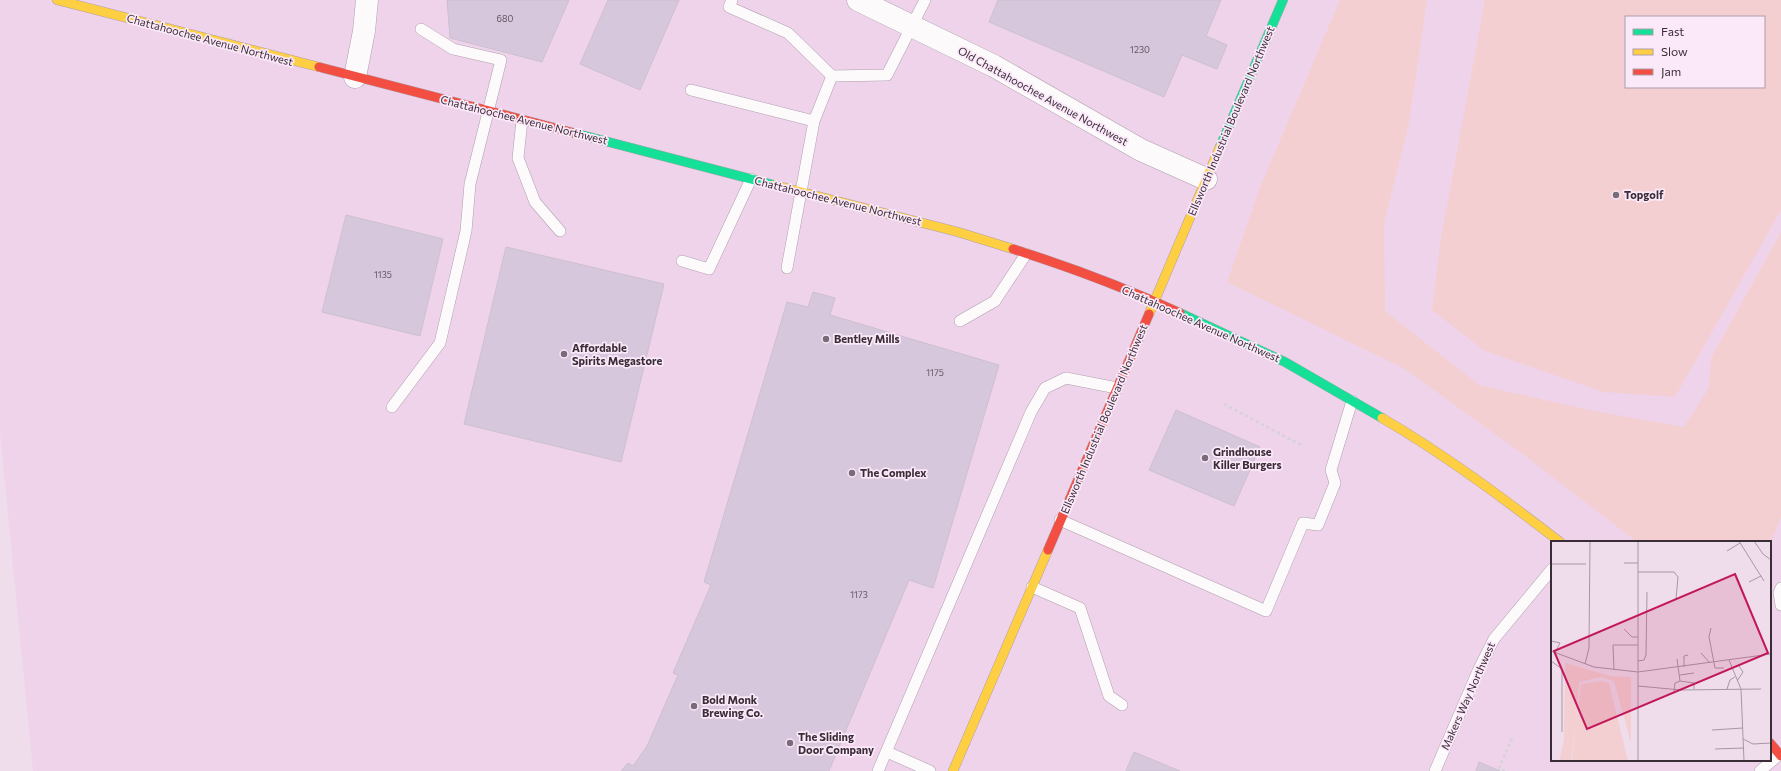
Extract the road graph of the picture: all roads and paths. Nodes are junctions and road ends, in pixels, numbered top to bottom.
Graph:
1 (57, 0) edge
2 (367, 0) edge
3 (732, 0) edge
4 (858, 0) edge
5 (925, 0) edge
6 (1283, 0) edge
7 (912, 26) junction
8 (421, 29) dead end
9 (832, 76) junction
10 (355, 77) junction
11 (691, 90) dead end
12 (487, 111) junction
13 (522, 120) junction
14 (814, 121) junction
15 (750, 179) junction
16 (1206, 179) junction
17 (800, 192) junction
18 (560, 231) dead end
19 (1026, 254) junction
20 (682, 262) dead end
21 (787, 268) dead end
22 (1154, 300) junction
23 (960, 321) dead end
24 (1117, 388) junction
25 (1352, 401) junction
26 (1224, 404) dead end
27 (392, 407) dead end
28 (1301, 445) dead end
29 (1060, 520) junction
30 (1559, 541) edge
31 (1551, 570) edge
32 (1032, 587) junction
33 (1781, 588) edge
34 (1781, 605) edge
35 (1122, 705) dead end
36 (1513, 736) dead end
37 (1771, 744) edge
38 (887, 752) junction
39 (1780, 755) edge
40 (878, 771) edge
41 (930, 771) edge
42 (953, 771) edge
43 (1435, 771) edge
44 (1505, 771) edge
45 (1760, 771) edge

1 - 10 street, Chattahoochee Avenue Northwest
2 - 10 street
3 - 9 lane
4 - 7 street, Old Chattahoochee Avenue Northwest
5 - 7 lane
6 - 16 street, Ellsworth Industrial Boulevard Northwest
7 - 9 lane
7 - 16 street, Old Chattahoochee Avenue Northwest
8 - 12 lane
9 - 14 lane
10 - 12 street, Chattahoochee Avenue Northwest
11 - 14 lane
12 - 13 street, Chattahoochee Avenue Northwest
12 - 27 lane
13 - 15 street, Chattahoochee Avenue Northwest
13 - 18 lane
14 - 17 lane
15 - 17 street, Chattahoochee Avenue Northwest
15 - 20 lane
16 - 22 street, Ellsworth Industrial Boulevard Northwest
17 - 19 street, Chattahoochee Avenue Northwest
17 - 21 lane
19 - 22 street, Chattahoochee Avenue Northwest
19 - 23 lane
22 - 24 street, Ellsworth Industrial Boulevard Northwest
22 - 25 street, Chattahoochee Avenue Northwest
24 - 29 street, Ellsworth Industrial Boulevard Northwest
24 - 38 lane
25 - 29 lane
25 - 30 street, Chattahoochee Avenue Northwest
26 - 28 path
29 - 32 street, Ellsworth Industrial Boulevard Northwest
31 - 43 lane, Makers Way Northwest
32 - 35 lane
32 - 42 street, Ellsworth Industrial Boulevard Northwest
33 - 34 lane
36 - 44 path
37 - 39 street
38 - 40 lane
38 - 41 lane
39 - 45 lane

